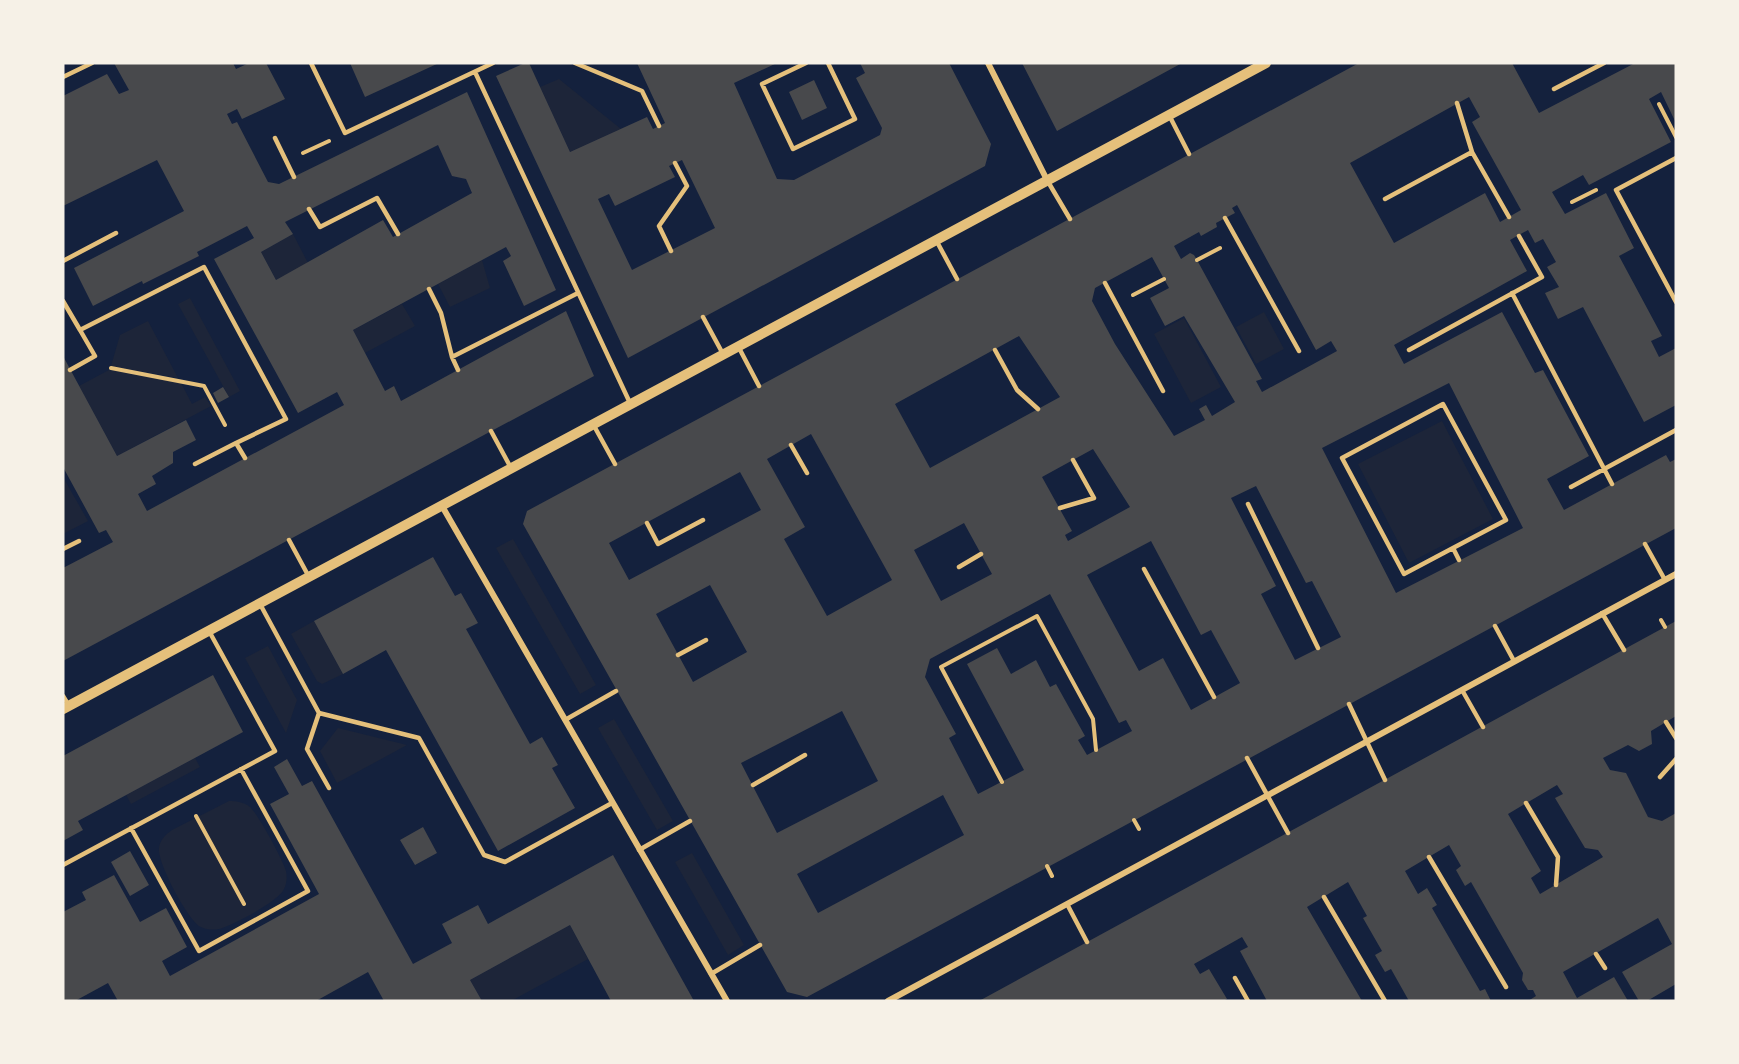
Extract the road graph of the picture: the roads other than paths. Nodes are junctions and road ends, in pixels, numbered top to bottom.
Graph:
1 (92, 63) edge
2 (311, 63) edge
3 (493, 63) edge
4 (575, 63) edge
5 (806, 63) edge
6 (828, 63) edge
7 (988, 63) edge
8 (1266, 63) edge
9 (1604, 63) edge
10 (475, 72) junction
11 (63, 77) edge
12 (1554, 89) dead end
13 (1457, 103) dead end
14 (1169, 115) junction
15 (659, 126) dead end
16 (275, 138) dead end
17 (1472, 152) junction
18 (1189, 154) dead end
19 (1676, 158) edge
20 (675, 163) dead end
21 (294, 177) dead end
22 (1047, 180) junction
23 (1385, 199) dead end
24 (309, 209) dead end
25 (1509, 217) dead end
26 (1225, 218) dead end
27 (1070, 219) dead end
28 (116, 233) dead end
29 (398, 234) dead end
30 (1519, 236) dead end
31 (936, 240) junction
32 (671, 251) dead end
33 (63, 261) edge
34 (957, 279) dead end
35 (1105, 283) dead end
36 (429, 289) dead end
37 (578, 293) junction
38 (1512, 293) junction
39 (63, 301) edge
40 (1676, 302) edge
41 (703, 317) dead end
42 (80, 330) junction
43 (738, 346) junction
44 (995, 350) dead end
45 (1409, 350) dead end
46 (1299, 351) dead end
47 (723, 354) junction
48 (452, 357) junction
49 (70, 370) dead end
50 (458, 370) dead end
51 (759, 386) dead end
52 (1163, 392) dead end
53 (630, 404) junction
54 (1038, 409) dead end
55 (593, 424) junction
56 (1676, 430) edge
57 (491, 431) dead end
58 (236, 443) junction
59 (792, 445) dead end
60 (245, 459) dead end
61 (1073, 460) dead end
62 (195, 464) dead end
63 (615, 464) dead end
64 (511, 468) junction
65 (1604, 469) junction
66 (807, 473) dead end
67 (1612, 484) dead end
68 (1571, 487) dead end
69 (1248, 504) dead end
70 (442, 506) junction
71 (1059, 508) dead end
72 (703, 520) dead end
73 (646, 523) dead end
74 (289, 540) dead end
75 (79, 541) dead end
76 (1645, 544) dead end
77 (1453, 548) junction
78 (63, 549) edge
79 (981, 554) dead end
80 (1460, 560) dead end
81 (958, 567) dead end
82 (1144, 569) dead end
83 (1676, 574) edge
84 (309, 577) junction
85 (1665, 580) junction
86 (260, 603) junction
87 (1602, 613) junction
88 (1495, 626) dead end
89 (209, 631) junction
90 (706, 640) dead end
91 (1318, 648) dead end
92 (1624, 650) dead end
93 (678, 655) dead end
94 (1514, 661) junction
95 (1462, 690) junction
96 (616, 691) dead end
97 (63, 696) edge
98 (1214, 697) dead end
99 (1349, 704) dead end
100 (66, 708) edge
101 (319, 712) junction
102 (565, 720) junction
103 (1666, 722) dead end
104 (1483, 727) dead end
105 (1676, 738) edge
106 (1367, 741) junction
107 (805, 755) dead end
108 (1247, 758) dead end
109 (1676, 759) edge
110 (241, 769) junction
111 (1660, 777) dead end
112 (1385, 780) dead end
113 (753, 785) dead end
114 (329, 788) dead end
115 (1267, 795) junction
116 (612, 802) junction
117 (1526, 803) dead end
118 (690, 821) dead end
119 (132, 828) junction
120 (1288, 833) dead end
121 (639, 850) junction
122 (1429, 857) dead end
123 (63, 865) edge
124 (1556, 885) dead end
125 (1324, 897) dead end
126 (1067, 904) junction
127 (1087, 942) dead end
128 (760, 945) dead end
129 (1596, 954) dead end
130 (1605, 968) dead end
131 (711, 974) junction
132 (1235, 978) dead end
133 (1506, 987) dead end
134 (727, 1001) edge
135 (888, 1001) edge
136 (1248, 1001) edge
137 (1385, 1001) edge

1 - 11 lane
2 - 10 lane
3 - 10 lane
4 - 15 lane
5 - 6 lane
7 - 22 street
8 - 14 street
9 - 12 lane
10 - 37 lane
13 - 17 lane
14 - 18 lane
14 - 22 street
16 - 21 lane
17 - 23 lane
17 - 25 lane
19 - 40 lane
20 - 32 lane
22 - 27 lane
22 - 31 street
24 - 29 lane
26 - 46 lane
28 - 33 lane
30 - 38 lane
31 - 34 lane
31 - 43 street
35 - 52 lane
36 - 48 lane
37 - 48 lane
37 - 53 lane
38 - 45 lane
38 - 65 lane
39 - 42 lane
41 - 47 lane
42 - 49 lane
42 - 58 lane
43 - 47 street
43 - 51 lane
44 - 54 lane
47 - 53 street
48 - 50 lane
53 - 55 street
55 - 63 lane
55 - 64 street
56 - 65 lane
57 - 64 lane
58 - 60 lane
58 - 62 lane
59 - 66 lane
61 - 71 lane
64 - 70 street
65 - 67 lane
65 - 68 lane
69 - 91 lane
70 - 84 street
70 - 102 street
72 - 73 lane
74 - 84 lane
75 - 78 lane
76 - 85 lane
77 - 77 lane
77 - 80 lane
79 - 81 lane
82 - 98 lane
83 - 85 street
84 - 86 street
85 - 87 street
86 - 89 street
86 - 101 lane
87 - 92 lane
87 - 94 street
88 - 94 lane
89 - 100 street
89 - 110 lane
90 - 93 lane
94 - 95 street
95 - 104 lane
95 - 106 street
96 - 102 lane
97 - 100 lane
99 - 106 lane
101 - 114 lane
101 - 116 lane
102 - 116 street
103 - 105 lane
106 - 112 lane
106 - 115 street
107 - 113 lane
108 - 115 lane
109 - 111 lane
110 - 119 lane
110 - 119 lane
115 - 120 lane
115 - 126 street
116 - 121 street
117 - 124 lane
118 - 121 lane
119 - 123 lane
121 - 131 street
122 - 133 lane
125 - 137 lane
126 - 127 lane
126 - 135 street
128 - 131 lane
129 - 130 lane
131 - 134 street
132 - 136 lane

